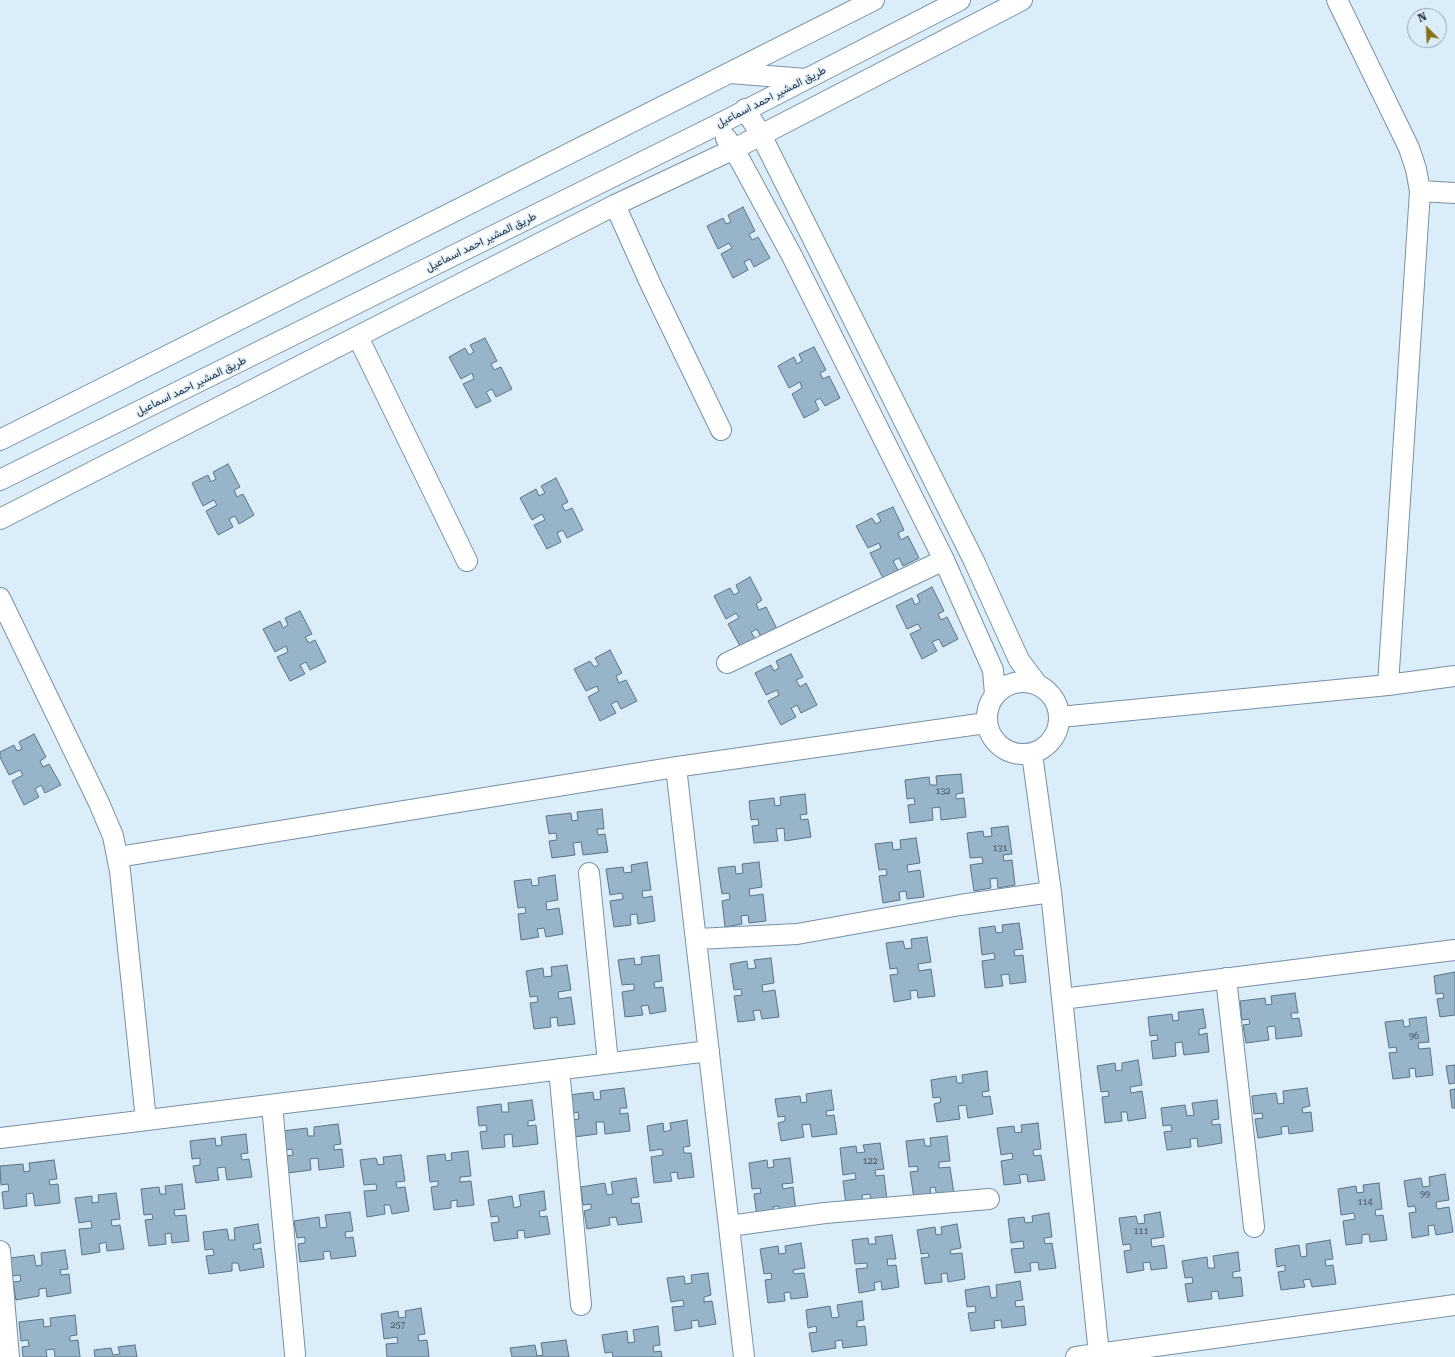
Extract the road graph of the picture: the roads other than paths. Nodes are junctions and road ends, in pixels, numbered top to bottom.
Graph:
1 (874, 0) edge
2 (960, 0) edge
3 (1022, 0) edge
4 (1337, 0) edge
5 (730, 73) junction
6 (806, 79) junction
7 (746, 110) junction
8 (717, 124) junction
9 (761, 135) junction
10 (734, 149) junction
11 (1420, 191) junction
12 (1455, 193) edge
13 (615, 205) junction
14 (358, 337) junction
15 (721, 430) dead end
16 (0, 440) edge
17 (0, 480) edge
18 (0, 519) edge
19 (944, 560) junction
20 (467, 561) dead end
21 (0, 598) edge
22 (727, 664) dead end
23 (1455, 676) edge
24 (1037, 684) junction
25 (1388, 685) junction
26 (995, 694) junction
27 (1060, 717) junction
28 (986, 724) junction
29 (1032, 754) junction
30 (676, 767) junction
31 (118, 857) junction
32 (589, 873) dead end
33 (1051, 892) junction
34 (697, 939) junction
35 (1455, 950) edge
36 (1226, 978) junction
37 (1062, 999) junction
38 (709, 1051) junction
39 (608, 1063) junction
40 (560, 1069) junction
41 (272, 1105) junction
42 (146, 1120) junction
43 (0, 1138) edge
44 (989, 1199) dead end
45 (729, 1226) junction
46 (1254, 1228) dead end
47 (0, 1251) edge
48 (581, 1305) dead end
49 (1455, 1305) edge
50 (295, 1354) dead end
51 (1099, 1354) junction
52 (9, 1357) edge
53 (744, 1357) edge
54 (1076, 1357) edge

1 - 5 street
2 - 6 street, طريق المشير احمد اسماعيل
3 - 9 street
4 - 11 street
5 - 6 street
5 - 16 street
6 - 7 street, طريق المشير احمد اسماعيل
7 - 8 street, طريق المشير احمد اسماعيل
7 - 9 street
8 - 10 street
8 - 17 street, طريق المشير احمد اسماعيل
9 - 10 street
9 - 24 street
10 - 13 street
10 - 19 street
11 - 12 street
11 - 25 street
13 - 14 street
13 - 15 street
14 - 18 street
14 - 20 street
19 - 22 street
19 - 26 street
21 - 31 street
23 - 25 street
24 - 26 street
24 - 27 street
25 - 27 street
26 - 28 street
27 - 29 street
28 - 29 street
28 - 30 street
29 - 33 street
30 - 31 street
30 - 34 street
31 - 42 street
32 - 39 street
33 - 34 street
33 - 37 street
34 - 38 street
35 - 36 street
36 - 37 street
36 - 46 street
37 - 51 street
38 - 39 street
38 - 45 street
39 - 40 street
40 - 41 street
40 - 48 street
41 - 42 street
41 - 50 street
42 - 43 street
44 - 45 street
45 - 53 street
47 - 52 street
49 - 51 street
51 - 54 street

